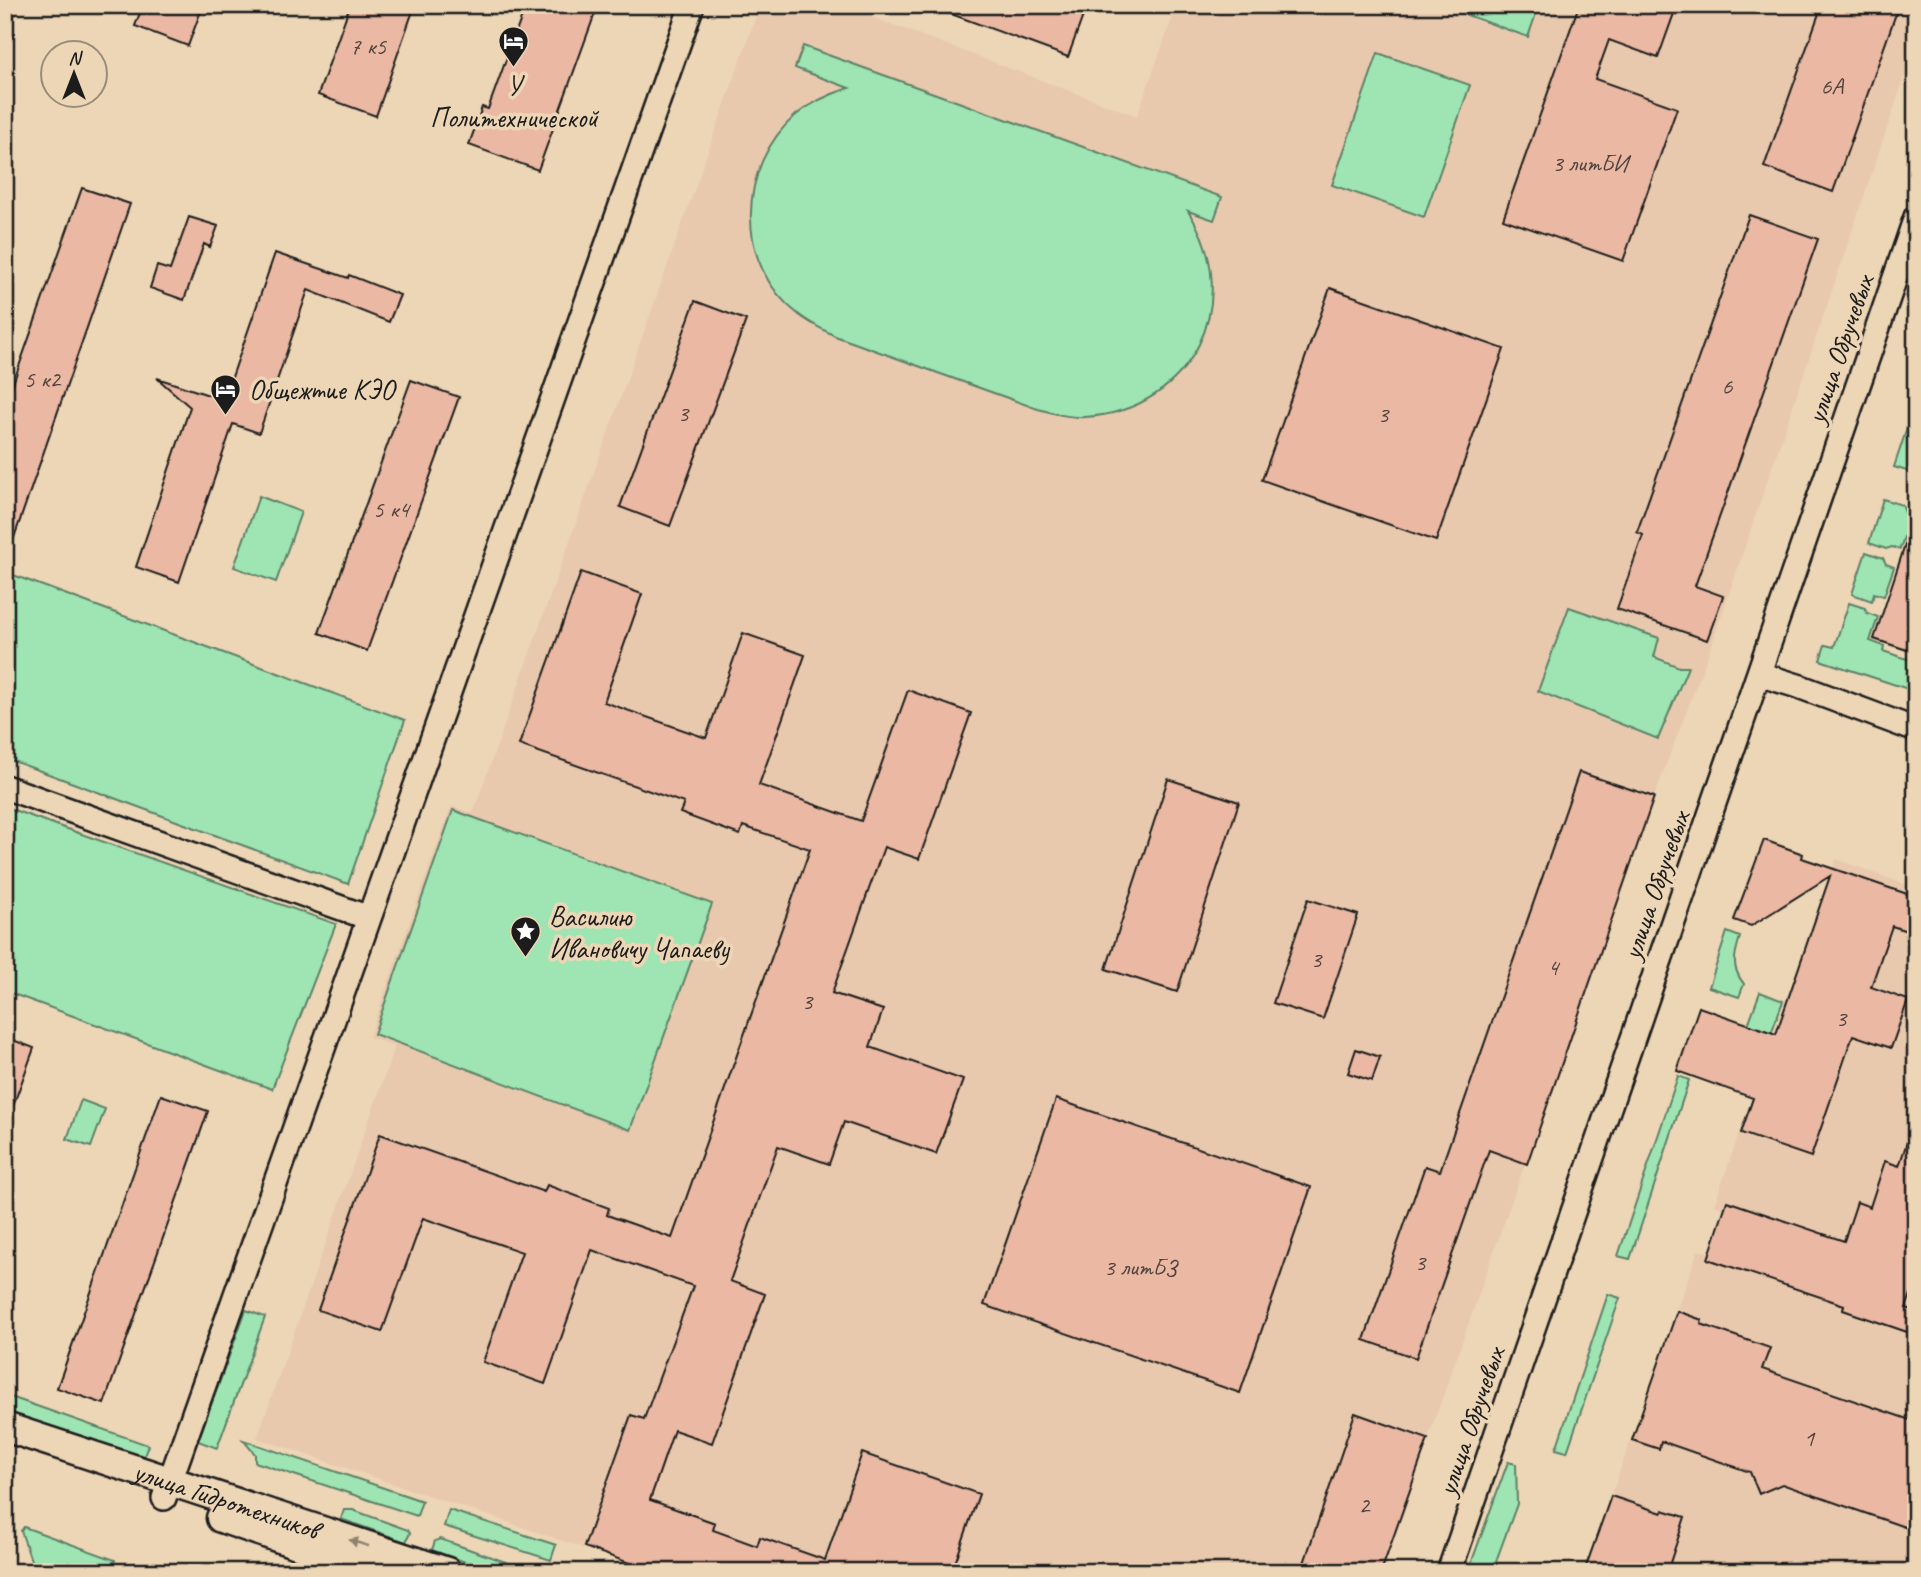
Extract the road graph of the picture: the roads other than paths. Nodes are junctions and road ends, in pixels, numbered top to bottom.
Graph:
1 (692, 5) edge
2 (1916, 217) edge
3 (1759, 674) junction
4 (1916, 730) edge
5 (5, 787) edge
6 (369, 918) junction
7 (5, 1427) edge
8 (5, 1446) edge
9 (167, 1490) junction
10 (379, 1572) edge
11 (447, 1572) edge
12 (1450, 1572) edge

1 - 6 street
2 - 3 street, улица Обручевых
3 - 4 street
3 - 12 street, улица Обручевых
5 - 6 street
6 - 9 street
7 - 9 street, улица Гидротехников
8 - 9 street, улица Гидротехников
9 - 10 street, улица Гидротехников
11 -> 9 street, улица Гидротехников

